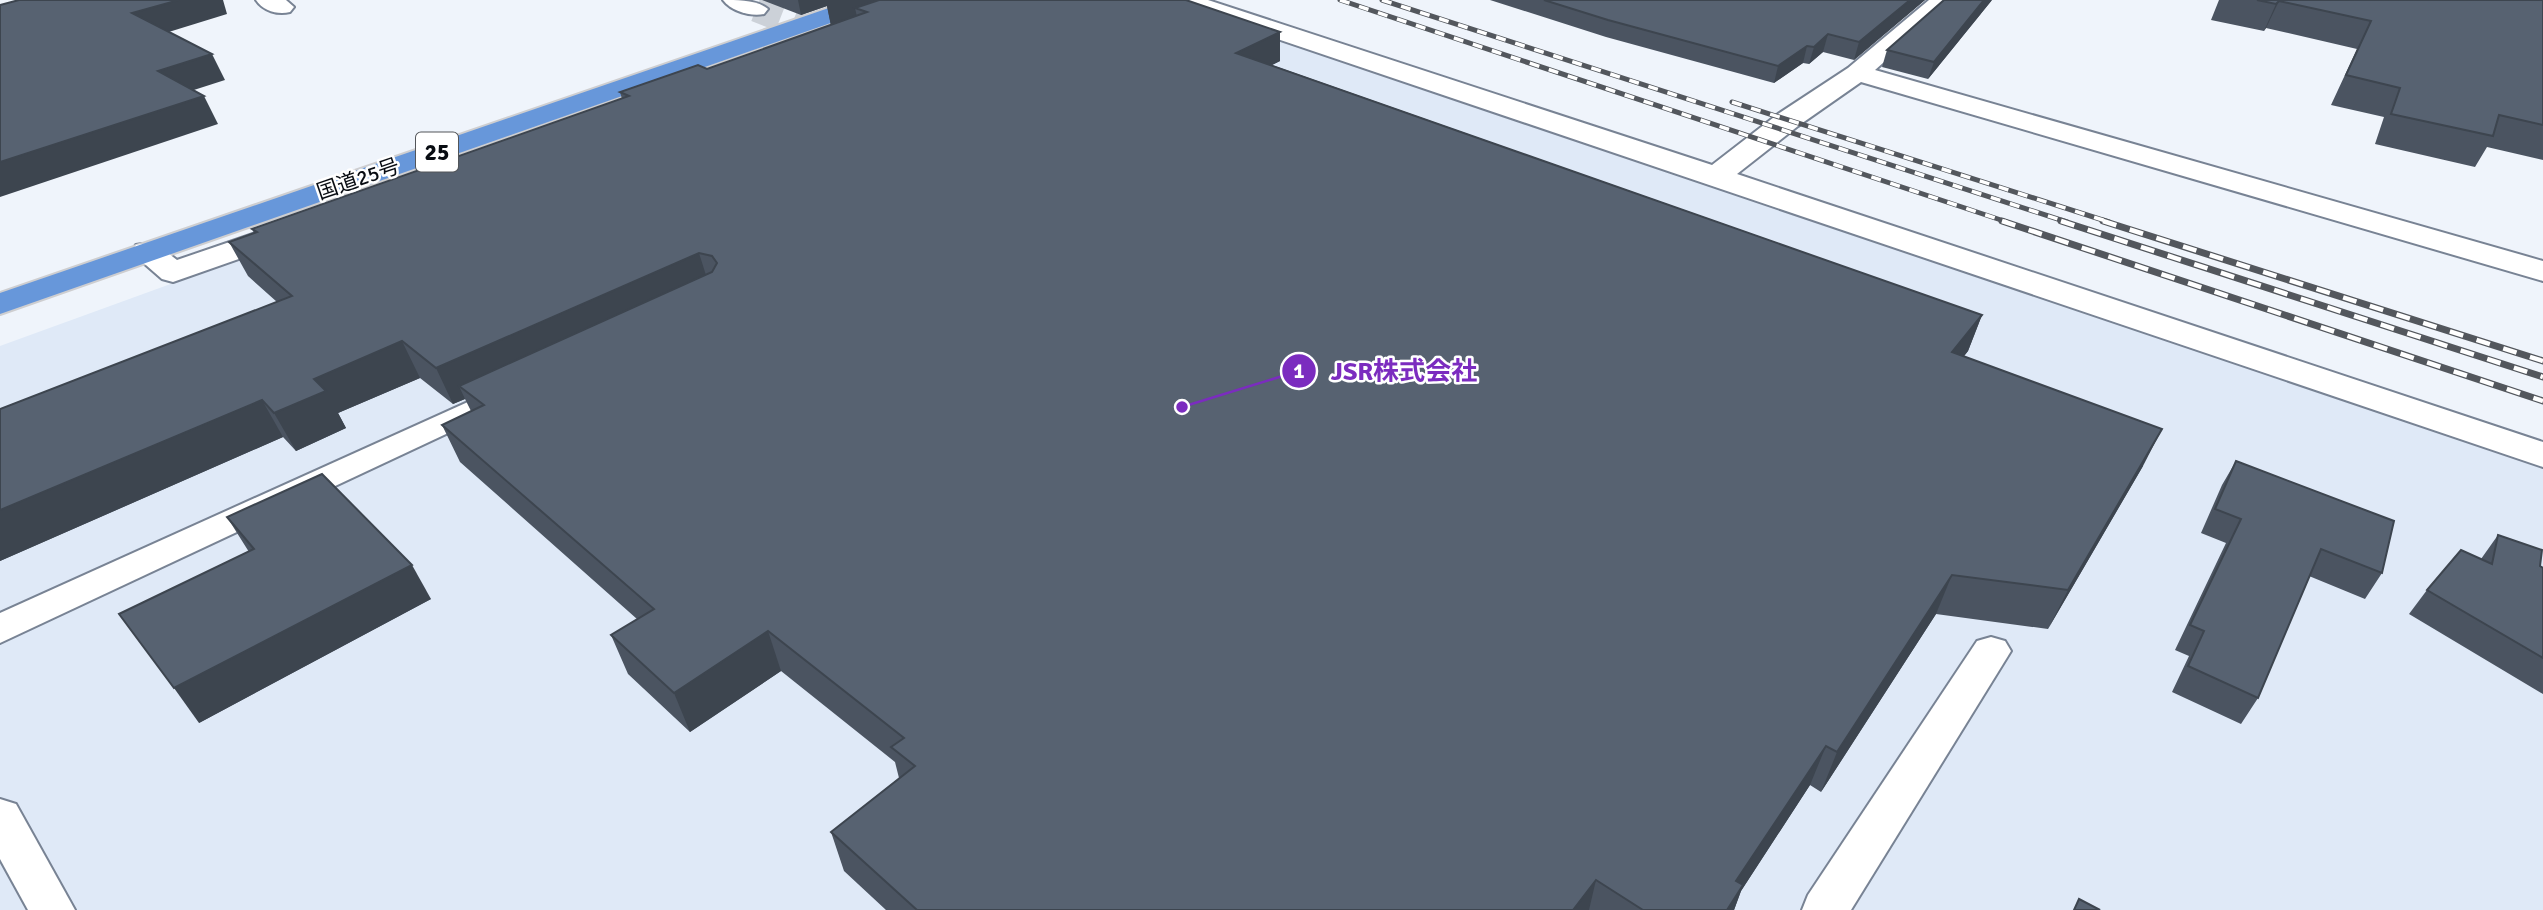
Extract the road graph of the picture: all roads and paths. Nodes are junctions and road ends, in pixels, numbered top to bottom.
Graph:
1 (823, 0) edge
2 (1185, 0) edge
3 (1943, 0) edge
4 (880, 8) edge
5 (1857, 73) junction
6 (1716, 176) junction
7 (147, 252) joint
8 (2543, 271) edge
9 (0, 277) edge
10 (0, 304) edge
11 (537, 380) edge
12 (2543, 455) edge
13 (0, 629) edge
14 (1991, 651) dead end
15 (0, 817) edge
16 (52, 910) edge
17 (1825, 910) edge

1 - 9 highway, 国道25号 / 25
2 - 6 street
3 - 5 street
4 - 7 street
5 - 6 street
5 - 8 street
6 - 12 street
7 - 10 highway
11 - 13 lane
14 - 17 lane
15 - 16 lane

